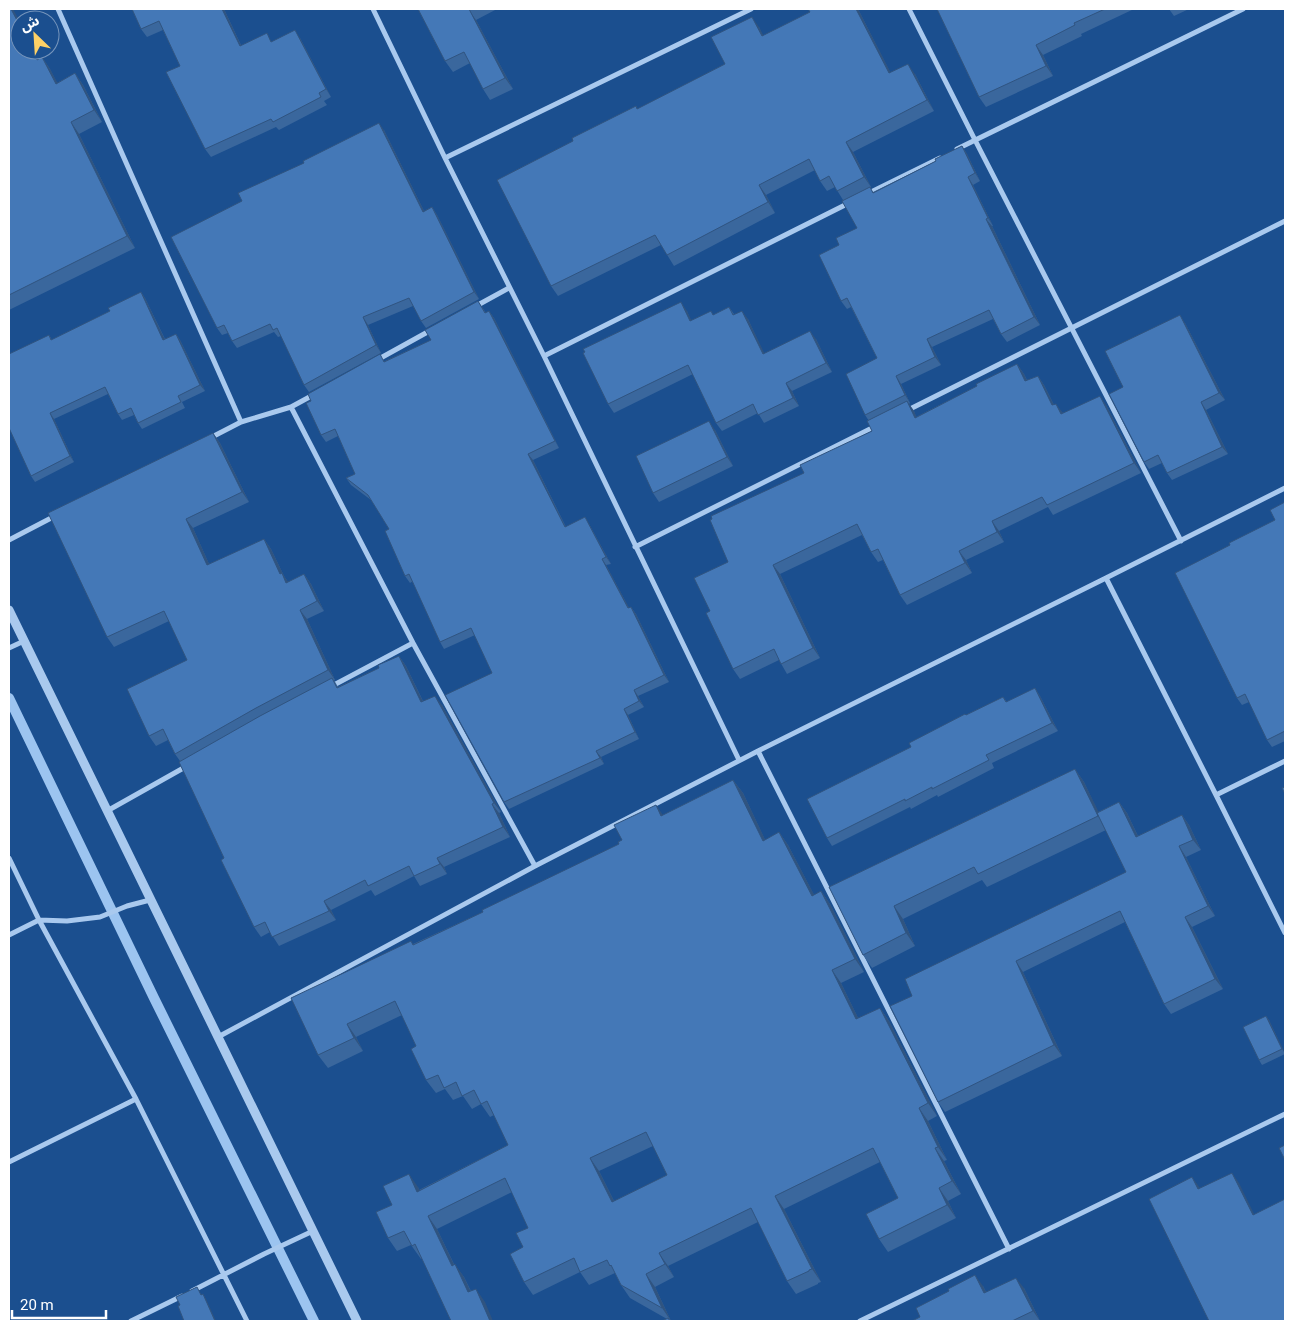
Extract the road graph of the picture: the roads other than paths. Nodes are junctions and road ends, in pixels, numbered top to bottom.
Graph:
1 (58, 9) edge
2 (373, 9) edge
3 (751, 9) edge
4 (909, 9) edge
5 (1244, 9) edge
6 (975, 140) junction
7 (445, 158) junction
8 (1285, 221) edge
9 (509, 288) junction
10 (474, 307) edge
11 (439, 326) edge
12 (1071, 327) junction
13 (544, 356) junction
14 (370, 364) edge
15 (318, 393) edge
16 (292, 407) junction
17 (902, 412) edge
18 (884, 421) edge
19 (241, 422) junction
20 (207, 440) edge
21 (1285, 488) edge
22 (60, 514) edge
23 (9, 540) edge
24 (1181, 541) junction
25 (635, 547) junction
26 (1106, 578) junction
27 (9, 610) edge
28 (24, 641) junction
29 (413, 643) junction
30 (9, 648) edge
31 (326, 690) edge
32 (758, 750) junction
33 (739, 760) junction
34 (1285, 761) edge
35 (190, 764) edge
36 (1216, 794) junction
37 (107, 811) junction
38 (9, 858) edge
39 (535, 866) junction
40 (150, 900) junction
41 (40, 920) junction
42 (1285, 934) edge
43 (9, 935) edge
44 (218, 1037) junction
45 (136, 1099) junction
46 (1285, 1114) edge
47 (9, 1162) edge
48 (313, 1231) junction
49 (1009, 1249) junction
50 (224, 1275) junction
51 (131, 1321) edge
52 (247, 1321) edge
53 (357, 1321) edge
54 (860, 1321) edge

1 - 19 street
2 - 7 street
3 - 7 street
4 - 6 street
5 - 6 street
6 - 12 street
6 - 13 street
7 - 9 street
8 - 12 street
9 - 10 street
9 - 13 street
11 - 14 street
12 - 17 street
12 - 24 street
13 - 25 street
15 - 16 street
16 - 19 street
16 - 29 street
18 - 25 street
19 - 20 street
21 - 24 street
22 - 23 street
24 - 26 street
25 - 33 street
26 - 32 street
26 - 36 street
27 - 28 street
28 - 30 street
28 - 37 street
29 - 31 street
29 - 39 street
32 - 33 street
32 - 49 street
33 - 39 street
34 - 36 street
35 - 37 street
36 - 42 street
37 - 40 street
38 - 41 street
39 - 44 street
40 - 41 street
40 - 44 street
41 - 43 street
41 - 45 street
44 - 48 street
45 - 47 street
45 - 50 street
46 - 49 street
48 - 50 street
48 - 53 street
49 - 54 street
50 - 51 street
50 - 52 street

